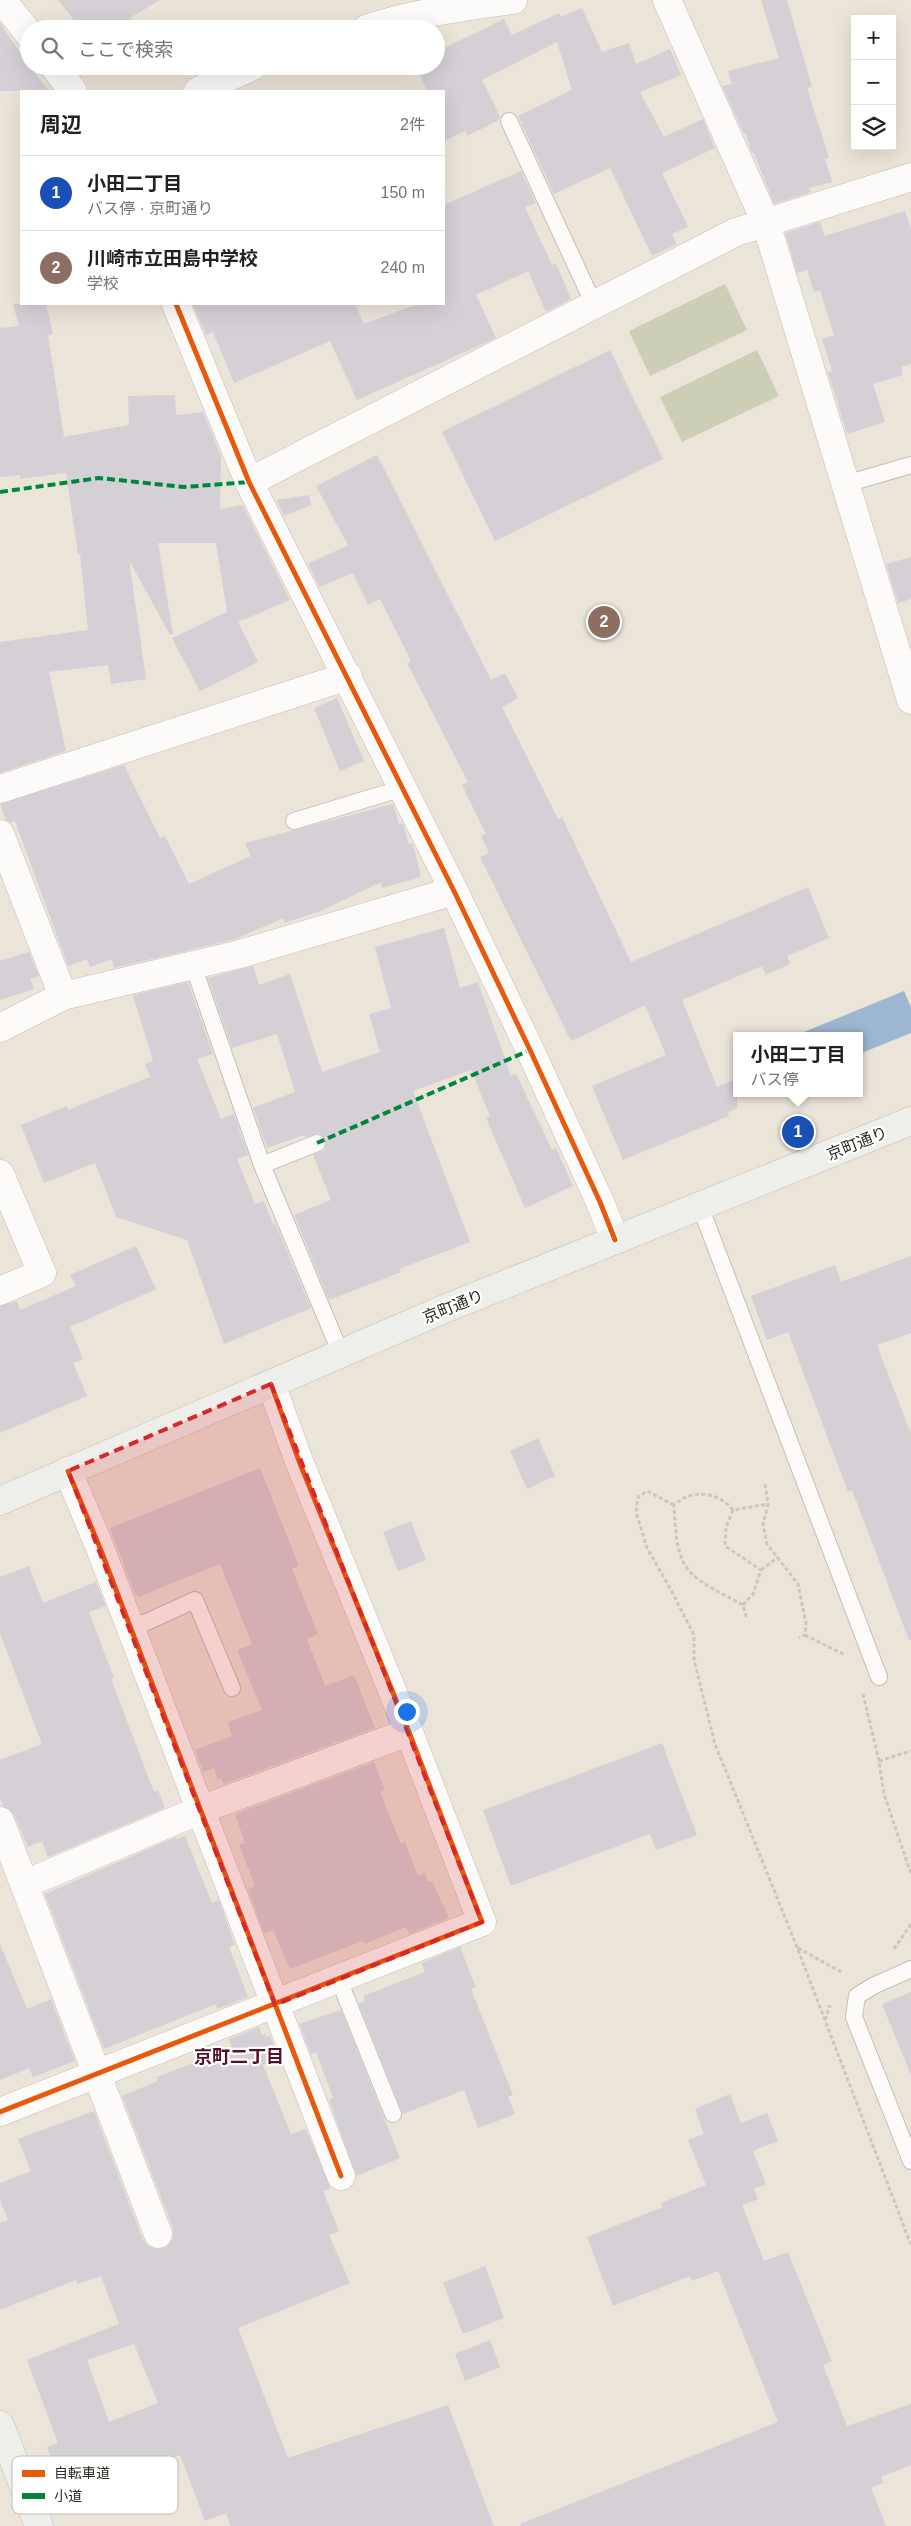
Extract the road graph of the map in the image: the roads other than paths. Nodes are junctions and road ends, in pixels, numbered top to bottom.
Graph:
1 (2, 0) edge
2 (513, 0) edge
3 (667, 0) edge
4 (397, 20) edge
5 (20, 23) edge
6 (61, 75) edge
7 (233, 75) edge
8 (72, 90) edge
9 (200, 90) edge
10 (509, 121) dead end
11 (911, 177) edge
12 (766, 223) junction
13 (176, 305) edge
14 (595, 306) junction
15 (911, 465) edge
16 (249, 482) junction
17 (846, 484) junction
18 (348, 676) junction
19 (911, 700) edge
20 (403, 788) junction
21 (0, 789) edge
22 (294, 821) dead end
23 (0, 834) edge
24 (454, 891) junction
25 (193, 965) junction
26 (63, 996) junction
27 (0, 1028) edge
28 (911, 1121) edge
29 (317, 1143) dead end
30 (262, 1165) junction
31 (0, 1174) edge
32 (700, 1206) junction
33 (615, 1240) junction
34 (0, 1291) edge
35 (341, 1354) junction
36 (271, 1384) junction
37 (68, 1471) junction
38 (0, 1501) edge
39 (131, 1629) junction
40 (878, 1677) dead end
41 (232, 1688) dead end
42 (409, 1732) junction
43 (200, 1810) junction
44 (0, 1821) edge
45 (26, 1884) junction
46 (911, 1969) edge
47 (339, 1980) junction
48 (275, 2005) junction
49 (96, 2073) junction
50 (0, 2112) edge
51 (394, 2114) dead end
52 (911, 2161) edge
53 (341, 2176) dead end
54 (158, 2234) dead end
55 (0, 2425) edge
56 (12, 2456) edge
57 (34, 2514) edge
58 (39, 2526) edge

1 - 5 street
2 - 4 street
3 - 12 street
6 - 8 street
7 - 9 street
10 - 14 lane
11 - 12 street
12 - 14 street
12 - 17 street
13 - 16 street
14 - 16 street
15 - 17 lane
16 - 18 street
17 - 19 street
18 - 20 street
18 - 21 street
20 - 22 lane
20 - 24 street
23 - 26 street
24 - 25 street
24 - 33 street
25 - 26 street
25 - 30 lane
26 - 27 street
28 - 32 street, 京町通り
29 - 30 lane
30 - 35 lane
31 - 34 street
32 - 33 street, 京町通り
32 - 40 lane
33 - 35 street, 京町通り
35 - 36 street, 京町通り
36 - 37 street, 京町通り
36 - 42 street
37 - 38 street, 京町通り
37 - 39 street
39 - 41 lane
39 - 43 street
42 - 43 street
42 - 47 street
43 - 45 street
43 - 48 street
44 - 45 street
45 - 49 street
46 - 52 lane
47 - 48 street
47 - 51 lane
48 - 49 street
48 - 53 street
49 - 50 street
49 - 54 street
55 - 56 street
57 - 58 street

